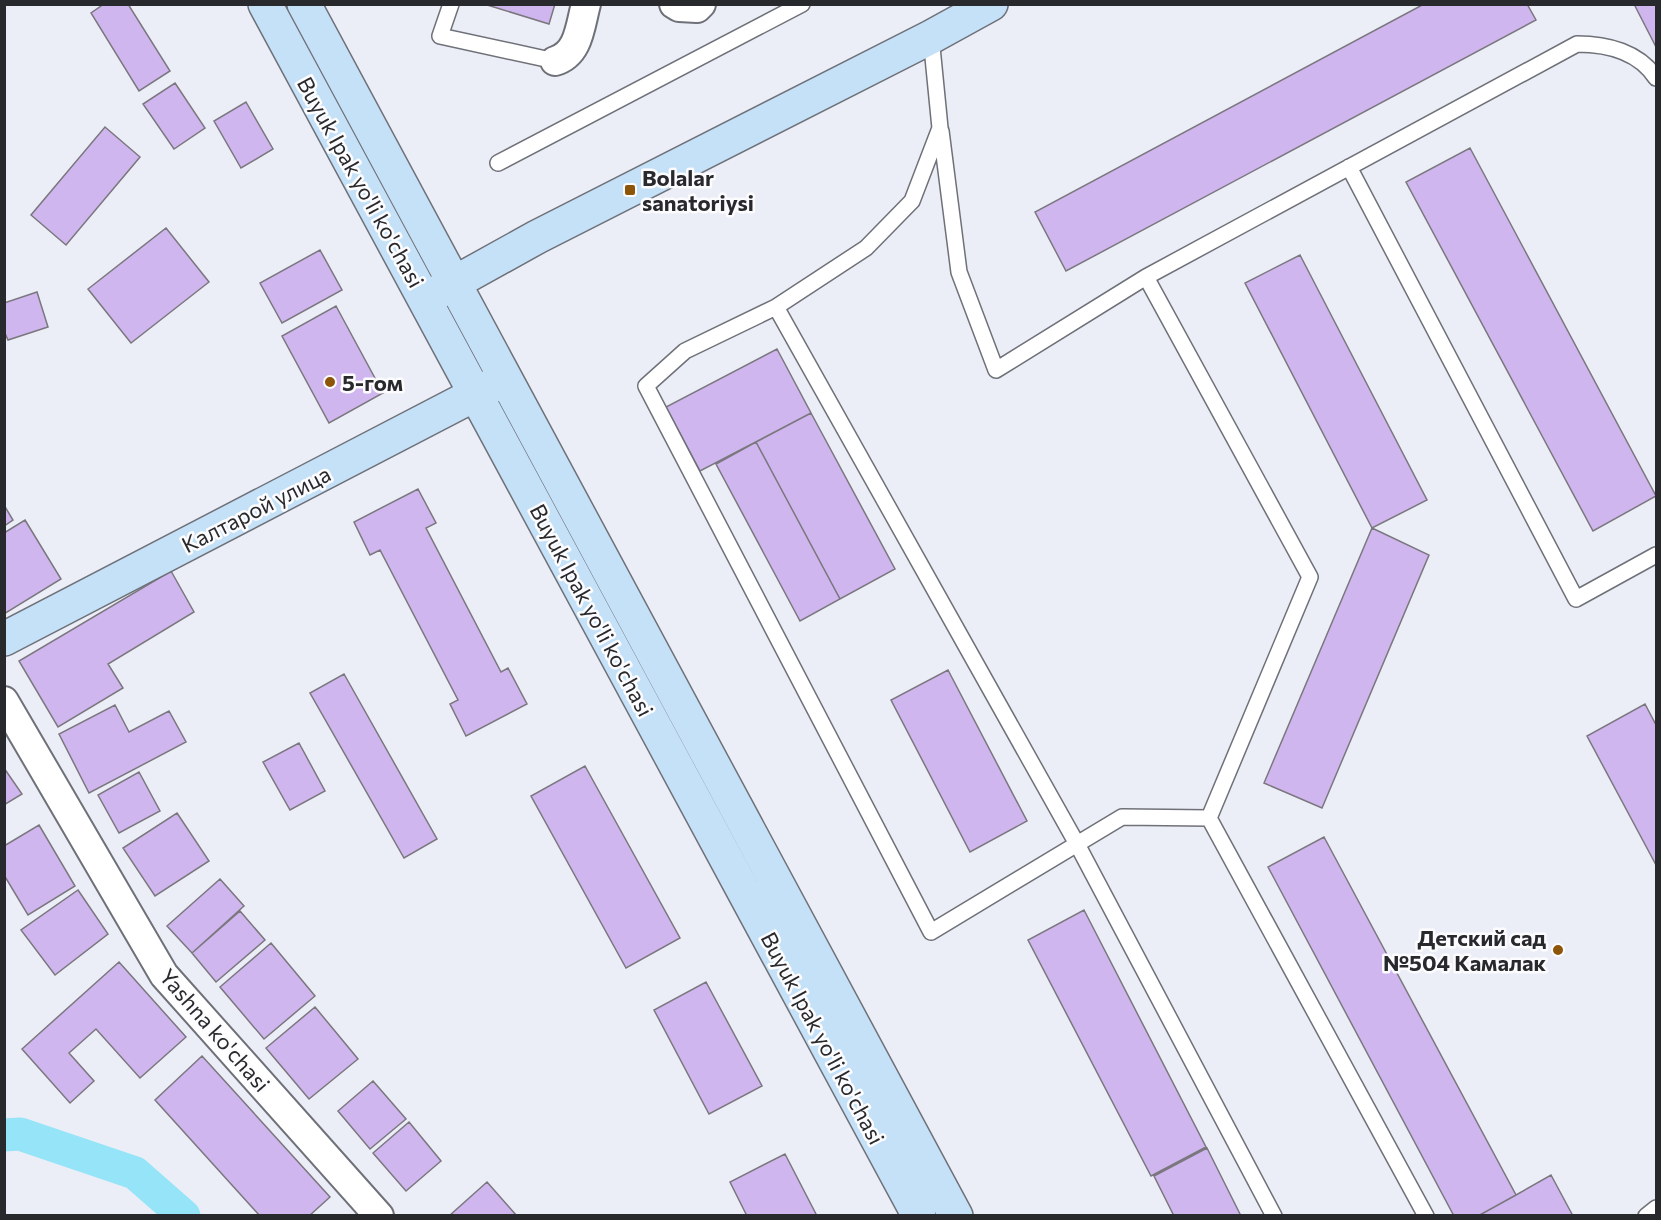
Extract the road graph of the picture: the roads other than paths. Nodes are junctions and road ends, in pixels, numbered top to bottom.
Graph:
1 (265, 4) edge
2 (304, 4) edge
3 (451, 4) edge
4 (586, 4) edge
5 (674, 4) edge
6 (700, 4) edge
7 (802, 4) edge
8 (991, 4) edge
9 (931, 37) junction
10 (555, 61) joint
11 (1656, 78) edge
12 (940, 128) junction
13 (498, 163) dead end
14 (1349, 167) junction
15 (1146, 277) junction
16 (455, 283) junction
17 (425, 299) junction
18 (776, 307) junction
19 (506, 378) junction
20 (476, 394) junction
21 (1656, 555) edge
22 (4, 639) edge
23 (4, 701) edge
24 (1209, 818) junction
25 (1077, 844) junction
26 (1656, 1208) edge
27 (379, 1215) edge
28 (919, 1215) edge
29 (956, 1215) edge
30 (1274, 1215) edge
31 (1426, 1215) edge
32 (1646, 1215) edge

1 - 17 main road, Buyuk Ipak yo'li ko'chasi
2 - 16 main road, Buyuk Ipak yo'li ko'chasi
3 - 10 lane
4 - 10 street
5 - 6 street
7 - 13 lane
8 - 9 main road
9 - 12 lane
9 - 16 main road
11 - 14 lane
12 - 15 lane
12 - 18 lane
14 - 15 lane
14 - 21 lane
15 - 24 lane
16 - 17 main road
16 - 19 main road, Buyuk Ipak yo'li ko'chasi
17 - 20 main road, Buyuk Ipak yo'li ko'chasi
18 - 25 lane
18 - 25 lane
19 - 20 main road, Калтарой улица
19 - 29 main road, Buyuk Ipak yo'li ko'chasi
20 - 22 main road, Калтарой улица
20 - 28 main road, Buyuk Ipak yo'li ko'chasi
23 - 27 street, Yashna ko'chasi
24 - 25 lane
24 - 31 lane
25 - 30 lane
26 - 32 lane

